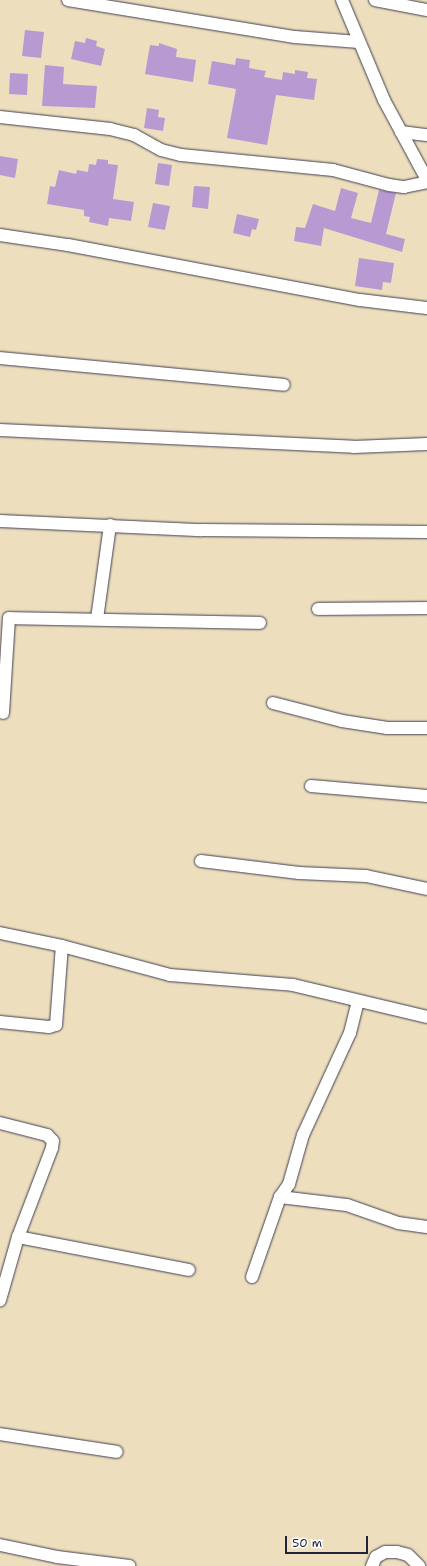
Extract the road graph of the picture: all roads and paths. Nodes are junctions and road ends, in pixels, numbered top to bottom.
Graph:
1 (68, 0) edge
2 (342, 0) edge
3 (375, 0) edge
4 (427, 10) edge
5 (359, 42) junction
6 (0, 117) edge
7 (401, 132) junction
8 (427, 135) edge
9 (427, 181) edge
10 (0, 235) edge
11 (427, 308) edge
12 (0, 358) edge
13 (284, 385) dead end
14 (0, 430) edge
15 (427, 444) edge
16 (0, 521) edge
17 (110, 525) junction
18 (427, 532) edge
19 (427, 608) edge
20 (318, 609) dead end
21 (97, 619) junction
22 (260, 623) dead end
23 (272, 703) dead end
24 (3, 713) dead end
25 (427, 728) edge
26 (312, 786) dead end
27 (427, 796) edge
28 (201, 861) dead end
29 (427, 889) edge
30 (0, 933) edge
31 (62, 946) junction
32 (358, 1001) junction
33 (427, 1017) edge
34 (0, 1022) edge
35 (0, 1123) edge
36 (280, 1197) junction
37 (427, 1227) edge
38 (18, 1237) junction
39 (189, 1270) dead end
40 (252, 1277) dead end
41 (0, 1300) edge
42 (0, 1434) edge
43 (116, 1452) dead end
44 (0, 1545) edge
45 (129, 1566) edge
46 (372, 1566) edge
47 (419, 1566) edge

1 - 5 street
2 - 5 street
3 - 4 street
5 - 7 street
6 - 9 street
7 - 8 street
7 - 9 street
10 - 11 street
12 - 13 street
14 - 15 street
16 - 17 street
17 - 18 street
17 - 21 street
19 - 20 street
21 - 22 street
21 - 24 street
23 - 25 street
26 - 27 street
28 - 29 street
30 - 31 street
31 - 32 street
31 - 34 street
32 - 33 street
32 - 36 street
35 - 38 street
36 - 37 street
36 - 40 street
38 - 39 street
38 - 41 street
42 - 43 street
44 - 45 street
46 - 47 street

